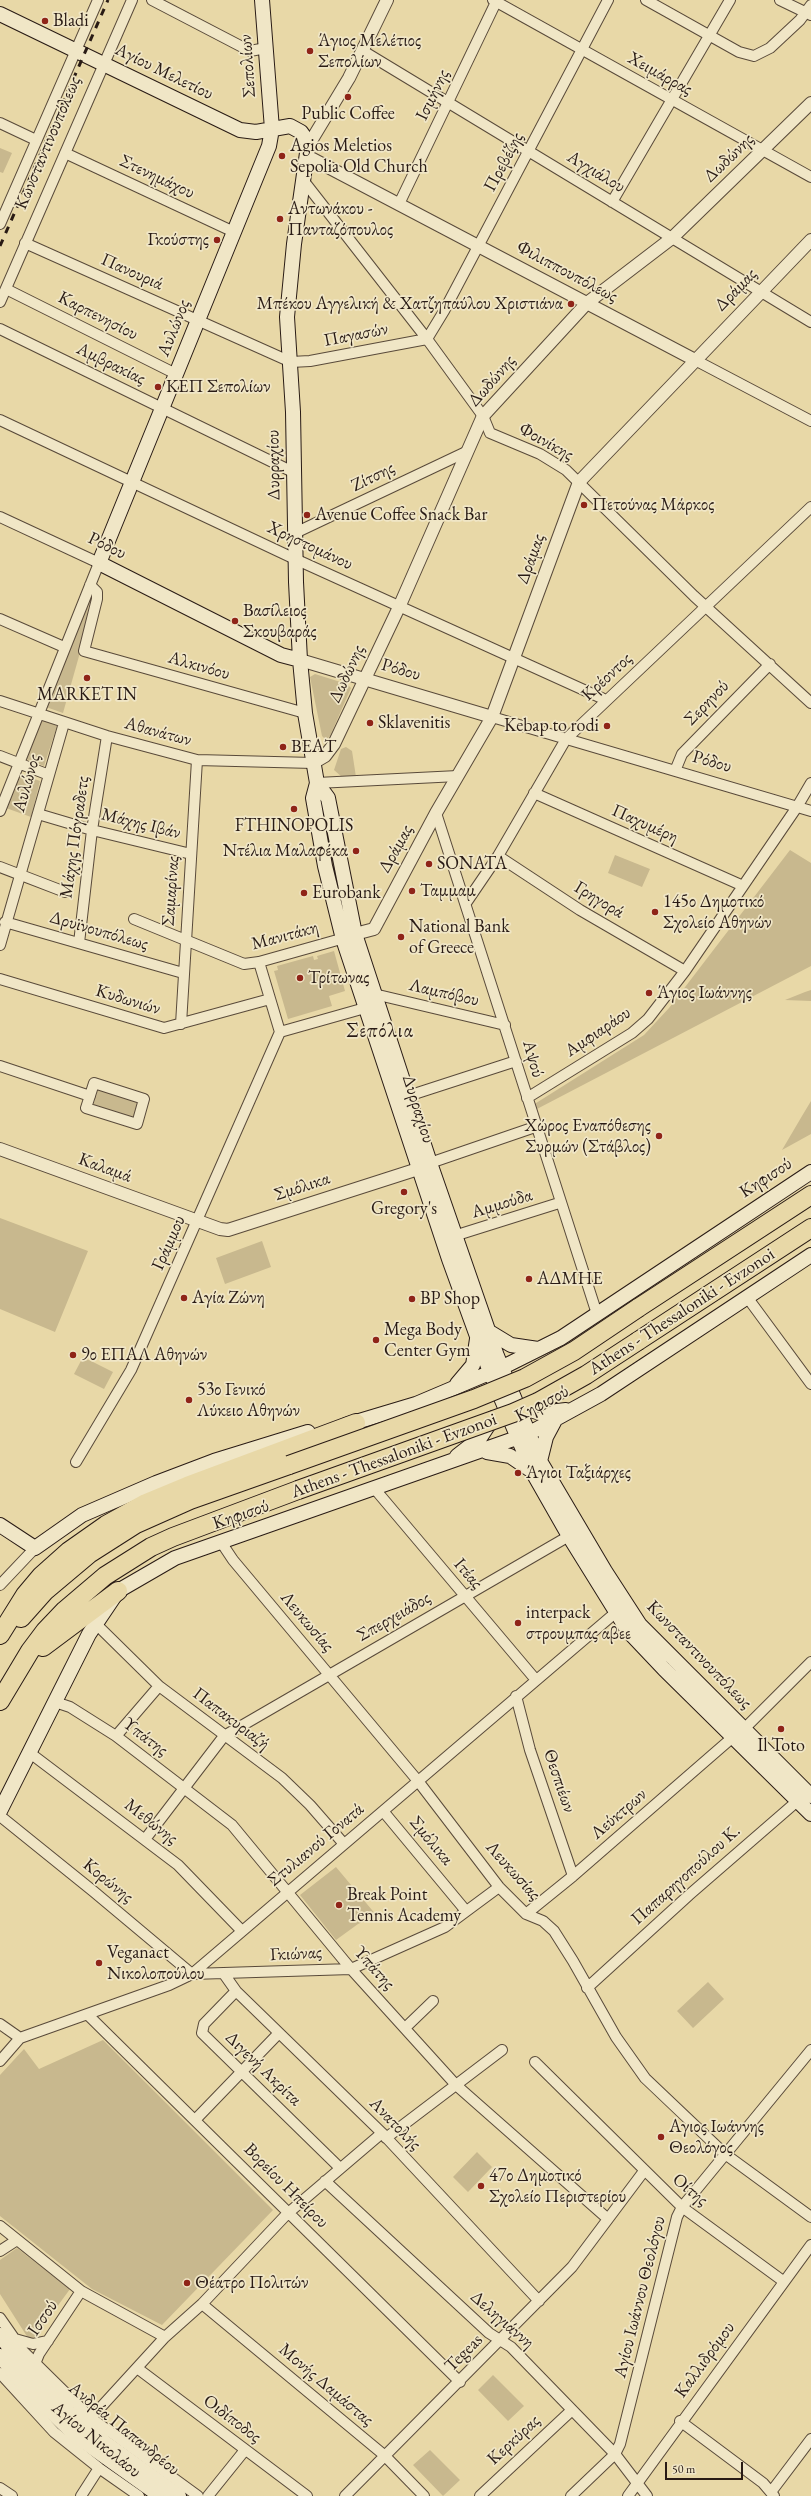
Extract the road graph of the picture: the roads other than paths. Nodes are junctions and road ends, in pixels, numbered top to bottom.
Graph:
1 (98, 0) edge
2 (132, 0) edge
3 (152, 0) edge
4 (262, 0) edge
5 (387, 0) edge
6 (608, 0) edge
7 (646, 0) edge
8 (730, 0) edge
9 (780, 0) edge
10 (496, 1) edge
11 (809, 11) edge
12 (0, 14) edge
13 (709, 36) junction
14 (266, 48) junction
15 (363, 50) junction
16 (583, 51) junction
17 (77, 52) junction
18 (103, 64) junction
19 (671, 100) junction
20 (448, 102) junction
21 (811, 103) edge
22 (0, 123) edge
23 (272, 129) junction
24 (36, 140) junction
25 (762, 150) junction
26 (308, 151) junction
27 (529, 152) junction
28 (65, 153) junction
29 (811, 178) edge
30 (303, 180) junction
31 (612, 202) junction
32 (399, 204) junction
33 (0, 224) edge
34 (234, 232) junction
35 (672, 238) junction
36 (811, 240) edge
37 (25, 243) junction
38 (478, 246) junction
39 (6, 289) junction
40 (760, 291) junction
41 (0, 302) edge
42 (587, 303) junction
43 (198, 320) junction
44 (811, 322) edge
45 (0, 329) edge
46 (427, 338) junction
47 (695, 360) junction
48 (291, 362) junction
49 (176, 374) junction
50 (162, 409) junction
51 (483, 416) junction
52 (0, 420) edge
53 (811, 421) edge
54 (466, 452) junction
55 (293, 472) junction
56 (131, 482) junction
57 (579, 482) junction
58 (811, 507) edge
59 (0, 517) edge
60 (295, 533) junction
61 (295, 558) junction
62 (99, 563) junction
63 (90, 585) junction
64 (400, 605) junction
65 (706, 606) junction
66 (0, 619) edge
67 (64, 647) junction
68 (515, 657) junction
69 (300, 660) junction
70 (770, 664) junction
71 (365, 680) junction
72 (606, 700) junction
73 (0, 701) edge
74 (811, 703) edge
75 (305, 713) junction
76 (38, 714) junction
77 (492, 717) junction
78 (64, 723) junction
79 (107, 736) junction
80 (566, 739) junction
81 (0, 756) edge
82 (197, 760) junction
83 (313, 763) junction
84 (19, 764) junction
85 (675, 771) junction
86 (49, 775) junction
87 (458, 776) junction
88 (317, 783) junction
89 (811, 783) edge
90 (534, 793) junction
91 (797, 807) junction
92 (0, 811) edge
93 (811, 811) edge
94 (436, 813) junction
95 (38, 814) junction
96 (92, 830) junction
97 (191, 854) junction
98 (498, 856) junction
99 (0, 867) edge
100 (20, 873) junction
101 (741, 886) junction
102 (65, 892) dead end
103 (466, 904) junction
104 (134, 919) dead end
105 (5, 922) junction
106 (349, 936) junction
107 (185, 941) junction
108 (79, 943) junction
109 (0, 945) edge
110 (259, 962) junction
111 (685, 970) junction
112 (183, 973) junction
113 (0, 979) edge
114 (374, 994) junction
115 (270, 999) junction
116 (365, 1008) junction
117 (181, 1024) junction
118 (506, 1024) junction
119 (280, 1032) junction
120 (516, 1061) junction
121 (0, 1066) edge
122 (90, 1096) junction
123 (408, 1096) junction
124 (527, 1098) junction
125 (536, 1127) junction
126 (0, 1149) edge
127 (424, 1166) junction
128 (811, 1172) edge
129 (811, 1195) edge
130 (560, 1203) junction
131 (198, 1220) junction
132 (811, 1228) edge
133 (454, 1236) junction
134 (811, 1254) edge
135 (747, 1297) junction
136 (597, 1314) junction
137 (483, 1334) junction
138 (561, 1338) junction
139 (538, 1349) junction
140 (496, 1370) junction
141 (811, 1384) edge
142 (456, 1386) junction
143 (427, 1399) junction
144 (501, 1400) junction
145 (589, 1401) junction
146 (518, 1406) junction
147 (554, 1422) junction
148 (356, 1423) junction
149 (523, 1437) junction
150 (482, 1452) junction
151 (76, 1462) dead end
152 (447, 1463) junction
153 (536, 1466) junction
154 (374, 1488) junction
155 (0, 1525) edge
156 (569, 1536) junction
157 (222, 1542) junction
158 (35, 1548) junction
159 (0, 1585) edge
160 (118, 1591) junction
161 (464, 1596) junction
162 (620, 1608) junction
163 (96, 1624) junction
164 (0, 1635) edge
165 (0, 1642) edge
166 (811, 1662) edge
167 (15, 1674) junction
168 (329, 1675) junction
169 (536, 1680) junction
170 (159, 1686) junction
171 (516, 1696) junction
172 (0, 1701) edge
173 (55, 1702) junction
174 (739, 1733) junction
175 (116, 1736) junction
176 (224, 1736) junction
177 (30, 1753) junction
178 (418, 1781) junction
179 (184, 1788) junction
180 (807, 1795) edge
181 (383, 1811) junction
182 (811, 1814) edge
183 (1, 1818) edge
184 (146, 1838) junction
185 (344, 1844) junction
186 (573, 1876) junction
187 (499, 1886) junction
188 (288, 1892) junction
189 (466, 1911) junction
190 (526, 1914) junction
191 (241, 1930) junction
192 (351, 1969) junction
193 (192, 1974) junction
194 (224, 1974) junction
195 (587, 1988) junction
196 (236, 1991) junction
197 (433, 2001) dead end
198 (88, 2015) junction
199 (0, 2024) edge
200 (405, 2028) junction
201 (279, 2033) junction
202 (20, 2038) junction
203 (502, 2050) dead end
204 (811, 2050) edge
205 (0, 2061) edge
206 (535, 2062) dead end
207 (242, 2071) junction
208 (456, 2085) junction
209 (195, 2120) junction
210 (384, 2136) junction
211 (725, 2154) junction
212 (340, 2168) junction
213 (644, 2171) junction
214 (325, 2181) junction
215 (682, 2207) junction
216 (287, 2214) junction
217 (811, 2217) edge
218 (608, 2219) junction
219 (0, 2226) edge
220 (17, 2240) junction
221 (811, 2245) edge
222 (0, 2251) edge
223 (783, 2282) junction
224 (81, 2291) junction
225 (539, 2301) junction
226 (202, 2304) junction
227 (0, 2318) edge
228 (0, 2335) edge
229 (165, 2337) junction
230 (15, 2339) junction
231 (48, 2341) junction
232 (501, 2341) junction
233 (0, 2356) edge
234 (35, 2364) junction
235 (137, 2368) junction
236 (0, 2373) edge
237 (460, 2382) junction
238 (572, 2410) junction
239 (91, 2418) junction
240 (680, 2421) junction
241 (811, 2439) edge
242 (244, 2450) junction
243 (615, 2454) junction
244 (384, 2455) junction
245 (99, 2468) junction
246 (636, 2482) junction
247 (0, 2488) edge
248 (773, 2494) edge
249 (12, 2496) edge
250 (81, 2496) edge
251 (139, 2496) edge
252 (160, 2496) edge
253 (179, 2496) edge
254 (198, 2496) edge
255 (208, 2496) edge
256 (307, 2496) edge
257 (346, 2496) edge
258 (424, 2496) edge
259 (480, 2496) edge
260 (571, 2496) edge
261 (628, 2496) edge
262 (647, 2496) edge

1 - 17 street, Κωνσταντινουπόλεως
2 - 18 street, Κωνσταντινουπόλεως
3 - 14 street
4 - 14 main road, Σεπολίων
5 - 15 street
6 - 16 street, Πρεβέζης
7 - 13 street
8 - 13 street
9 - 11 street
10 - 16 street, Χειμάρρας
10 - 20 street, Ισμήνης
11 - 13 street
12 - 17 main road, Αγίου Μελετίου
13 - 19 street
14 - 23 main road, Σεπολίων
15 - 20 street, Αγχιάλου
15 - 26 street
16 - 19 street, Χειμάρρας
16 - 27 street, Πρεβέζης
17 - 18 main road, Αγίου Μελετίου
17 - 24 street, Κωνσταντινουπόλεως
18 - 23 main road, Αγίου Μελετίου
18 - 28 street, Κωνσταντινουπόλεως
19 - 25 street, Χειμάρρας
19 - 31 street
20 - 27 street, Αγχιάλου
20 - 32 street, Ισμήνης
21 - 25 street, Δωδώνης
22 - 24 street
23 - 26 main road, Αγίου Μελετίου
23 - 34 main road, Αυλώνος
24 - 33 street, Κωνσταντινουπόλεως
25 - 29 street, Χειμάρρας
25 - 35 street, Δωδώνης
26 - 30 main road, Δυρραχίου
26 - 32 street, Φιλιππουπόλεως
27 - 31 street, Αγχιάλου
27 - 38 street, Πρεβέζης
28 - 34 street, Στενημάχου
28 - 37 street, Κωνσταντινουπόλεως
30 - 46 street, Φοινίκης
30 - 48 main road, Δυρραχίου
31 - 35 street, Αγχιάλου
32 - 38 street, Φιλιππουπόλεως
34 - 43 main road, Αυλώνος
35 - 40 street, Αγχιάλου
35 - 42 street, Δωδώνης
36 - 40 street, Δράμας
37 - 39 street, Κωνσταντινουπόλεως
37 - 43 street, Πανουριά
38 - 42 street, Φιλιππουπόλεως
38 - 46 street, Πρεβέζης
39 - 41 street, Κωνσταντινουπόλεως
39 - 49 street, Καρπενησίου
40 - 44 street, Αγχιάλου
40 - 47 street, Δράμας
42 - 47 street, Φιλιππουπόλεως
42 - 51 street, Δωδώνης
43 - 48 street, Πανουριά
43 - 49 main road, Αυλώνος
45 - 50 street, Αμβρακίας
46 - 48 street, Παγασών
46 - 51 street, Φοινίκης
47 - 53 street, Φιλιππουπόλεως
47 - 57 street, Δράμας
48 - 55 main road, Δυρραχίου
49 - 50 main road, Αυλώνος
50 - 55 street, Αμβρακίας
50 - 56 main road, Αυλώνος
51 - 54 street, Δωδώνης
51 - 57 street, Φοινίκης
52 - 56 street, Χρηστομάνου
54 - 60 street, Ζίτσης
54 - 64 street, Δωδώνης
55 - 60 main road, Δυρραχίου
56 - 61 street, Χρηστομάνου
56 - 62 main road, Αυλώνος
57 - 65 street, Φοινίκης
57 - 68 street, Δράμας
58 - 65 street, Κρέοντος
59 - 62 street, Ρόδου
60 - 61 main road, Δυρραχίου
61 - 64 street, Χρηστομάνου
61 - 69 main road, Δυρραχίου
62 - 63 street, Αυλώνος
62 - 69 main road, Ρόδου
63 - 67 street, Αυλώνος
63 - 75 street, Αλκινόου
64 - 68 street, Χρηστομάνου
64 - 71 street, Δωδώνης
65 - 70 street, Φοινίκης
65 - 72 street, Κρέοντος
66 - 67 street
67 - 76 street, Αυλώνος
68 - 72 street, Χρηστομάνου
68 - 77 street, Δράμας
69 - 71 street, Ρόδου
69 - 75 main road, Δυρραχίου
70 - 74 street, Φοινίκης
70 - 85 street, Σερηνού
71 - 77 street, Ρόδου
71 - 83 street, Δωδώνης
72 - 80 street, Κρέοντος
73 - 76 street, Αθανάτων
75 - 83 main road, Δυρραχίου
76 - 78 street, Αθανάτων
76 - 84 street, Αυλώνος
77 - 80 street, Ρόδου
77 - 87 street, Δράμας
78 - 79 street, Αθανάτων
78 - 86 street, Αυλώνος
79 - 82 street, Αθανάτων
79 - 96 street, Μάχης Πόγραδετς
80 - 85 street, Ρόδου
80 - 90 street, Κρέοντος
81 - 84 street
82 - 83 street, Αθανάτων
82 - 97 street, Σαμαρίνας
83 - 88 main road, Δυρραχίου
84 - 86 street
84 - 92 street, Αυλώνος
85 - 91 street, Ρόδου
86 - 95 street, Αυλώνος
87 - 88 street
87 - 94 street, Δράμας
88 - 106 main road, Δυρραχίου
89 - 91 street, Αμφιαράου
90 - 98 street, Κρέοντος
90 - 101 street, Παχυμέρη
91 - 93 street, Ρόδου
91 - 101 street, Αμφιαράου
94 - 103 street, Αψού
94 - 106 street, Δράμας
95 - 96 street, Μάχης Ιβάν
95 - 100 street, Αυλώνος
96 - 97 street, Μάχης Ιβάν
96 - 108 street, Μάχης Πόγραδετς
97 - 107 street, Σαμαρίνας
98 - 103 street, Κρέοντος
98 - 111 street, Γρηγορά
99 - 100 street
100 - 102 street
100 - 105 street, Αυλώνος
101 - 111 street, Αμφιαράου
103 - 118 street, Αψού
104 - 107 street, Μανιτάκη
105 - 108 street, Δρυϊνουπόλεως
105 - 109 street, Αυλώνος
106 - 110 street, Μανιτάκη
106 - 114 main road, Δυρραχίου
106 - 116 main road, Δυρραχίου
107 - 110 street, Μανιτάκη
107 - 112 street, Σαμαρίνας
108 - 112 street, Δρυϊνουπόλεως
110 - 115 street
111 - 124 street, Αμφιαράου
112 - 117 street, Σαμαρίνας
113 - 117 street, Κυδωνιών
114 - 118 street, Λαμπόβου
114 - 123 main road, Δυρραχίου
115 - 117 street, Κυδωνιών
115 - 119 street
116 - 119 street
116 - 127 main road, Δυρραχίου
118 - 120 street, Αψού
119 - 131 street, Γράμμου
120 - 123 street
120 - 124 street, Αψού
121 - 122 street
122 - 122 street
123 - 127 main road, Δυρραχίου
124 - 125 street, Αψού
125 - 127 street, Σμόλικα
125 - 130 street, Αψού
126 - 131 street, Καλαμά
127 - 131 street, Σμόλικα
127 - 133 main road, Δυρραχίου
127 - 137 main road, Δυρραχίου
128 - 136 main road, Κηφισού
129 - 165 highway, Athens - Thessaloniki - Evzonoi, bridge
130 - 133 street, Αμμούδα
130 - 136 street, Αψού
131 - 151 street, Γράμμου
132 - 167 highway, Athens - Thessaloniki - Evzonoi, bridge
133 - 137 main road, Δυρραχίου
134 - 135 main road, Κηφισού
135 - 141 street
135 - 145 main road, Κηφισού
136 - 138 main road, Κηφισού
137 - 139 main road
137 - 140 main road, Δυρραχίου
137 - 142 main road
138 - 139 main road, Κηφισού
138 - 146 main road
139 - 140 main road, Κηφισού
140 - 142 main road, Κηφισού
140 - 144 main road
140 - 146 main road
142 - 143 main road, Κηφισού
143 - 144 main road
143 - 148 main road, Κηφισού
144 - 146 main road
144 - 149 main road
144 - 152 main road
145 - 146 main road
145 - 147 main road, Κηφισού
146 - 149 main road
147 - 149 main road, Κηφισού
147 - 153 main road
148 - 158 main road, Κηφισού
148 - 164 highway
149 - 150 main road, Κηφισού
149 - 153 main road, Κωνσταντινουπόλεως
150 - 152 main road, Κηφισού
150 - 153 main road
152 - 154 main road, Κηφισού
153 - 156 main road, Κωνσταντινουπόλεως
153 - 162 main road, Κωνσταντινουπόλεως
154 - 157 main road, Κηφισού
154 - 161 street, Ιτέας
155 - 158 main road
156 - 161 street, Σπερχειάδος
156 - 162 main road, Κωνσταντινουπόλεως
157 - 160 main road, Κηφισού
157 - 168 street, Λευκωσίας
158 - 159 street, Κηφισού
160 - 163 main road, Κηφισού
160 - 167 highway
161 - 168 street, Σπερχειάδος
161 - 169 street, Ιτέας
162 - 169 street, Στυλιανού Γονατά
162 - 174 main road, Κωνσταντινουπόλεως
163 - 170 street, Παπακυριαζή
163 - 173 main road, Κηφισού
166 - 174 street, Λεύκτρων
167 - 172 highway, Athens - Thessaloniki - Evzonoi
168 - 176 street, Σπερχειάδος
168 - 178 street, Λευκωσίας
169 - 171 street, Στυλιανού Γονατά
170 - 175 street
170 - 176 street, Παπακυριαζή
171 - 178 street, Στυλιανού Γονατά
171 - 186 street, Θεσπιέων
173 - 175 street, Υπάτης
173 - 177 main road, Κηφισού
174 - 180 main road, Κωνσταντινουπόλεως
174 - 186 street, Λεύκτρων
175 - 179 street, Υπάτης
176 - 179 street, Σπερχειάδος
176 - 185 street, Παπακυριαζή
177 - 183 main road, Κηφισού
177 - 184 street, Μεθώνης
178 - 181 street, Στυλιανού Γονατά
178 - 187 street, Λευκωσίας
179 - 184 street, Σπερχειάδος
179 - 188 street, Υπάτης
180 - 182 main road, Κωνσταντινουπόλεως
180 - 195 street, Παπαρηγοπούλου Κ.
181 - 185 street, Στυλιανού Γονατά
181 - 189 street, Σμόλικα
183 - 193 street, Κορώνης
184 - 191 street, Μεθώνης
185 - 188 street, Στυλιανού Γονατά
186 - 190 street, Λεύκτρων
187 - 189 street, Γκιώνας
187 - 190 street, Λευκωσίας
188 - 191 street, Στυλιανού Γονατά
188 - 192 street, Υπάτης
189 - 192 street, Γκιώνας
190 - 195 street, Λευκωσίας
191 - 193 street, Στυλιανού Γονατά
192 - 194 street, Γκιώνας
192 - 200 street, Υπάτης
193 - 194 street, Γκιώνας
193 - 198 street, Στυλιανού Γονατά
194 - 196 street, Ανατολής
195 - 211 street, Λευκωσίας
196 - 201 street, Ανατολής
196 - 207 street, Διγενή Ακρίτα
197 - 200 street
198 - 202 street, Στυλιανού Γονατά
198 - 209 street, Βορείου Ηπείρου
199 - 202 street
200 - 208 street, Υπάτης
201 - 207 street
201 - 210 street, Ανατολής
202 - 205 street
203 - 208 street
204 - 211 street, Αγίου Ιωάννου Θεολόγου
206 - 213 street, Οίτης
207 - 209 street
207 - 212 street, Διγενή Ακρίτα
208 - 210 street
208 - 218 street, Υπάτης
209 - 216 street, Βορείου Ηπείρου
210 - 212 street
210 - 225 street, Ανατολής
211 - 215 street, Αγίου Ιωάννου Θεολόγου
211 - 217 street, Λευκωσίας
212 - 214 street
213 - 215 street, Οίτης
213 - 218 street, Tegeas
214 - 216 street
214 - 232 street, Δεληγιάννη
215 - 223 street, Οίτης
215 - 243 street, Αγίου Ιωάννου Θεολόγου
216 - 226 street
216 - 237 street, Βορείου Ηπείρου
218 - 225 street, Tegeas
219 - 220 street
220 - 222 street
220 - 224 street
221 - 223 street, Καλλιδρόμου
223 - 240 street, Καλλιδρόμου
224 - 229 street
224 - 231 street, Ισσού
225 - 232 street, Tegeas
226 - 229 street
226 - 244 street, Μονής Δαμάστας
227 - 230 street
228 - 253 main road, Ανδρέα Παπανδρέου
229 - 235 street
230 - 231 street
230 - 234 street
231 - 234 street, Ισσού
232 - 237 street, Tegeas
232 - 238 street, Δεληγιάννη
233 - 252 main road, Ανδρέα Παπανδρέου
234 - 239 street
235 - 239 street
235 - 242 street, Οιδίποδος
236 - 245 street, Αγίου Νικολάου
237 - 244 street, Tegeas
238 - 243 street, Δεληγιάννη
238 - 259 street, Κερκύρας
239 - 254 street
240 - 246 street, Καλλιδρόμου
240 - 248 street
241 - 248 street
242 - 255 street
242 - 256 street, Οιδίποδος
243 - 246 street, Δεληγιάννη
243 - 260 street
244 - 257 street, Tegeas
244 - 258 street, Μονής Δαμάστας
245 - 250 street
245 - 251 street, Αγίου Νικολάου
246 - 261 street, Καλλιδρόμου
246 - 262 street, Δεληγιάννη
247 - 249 street

